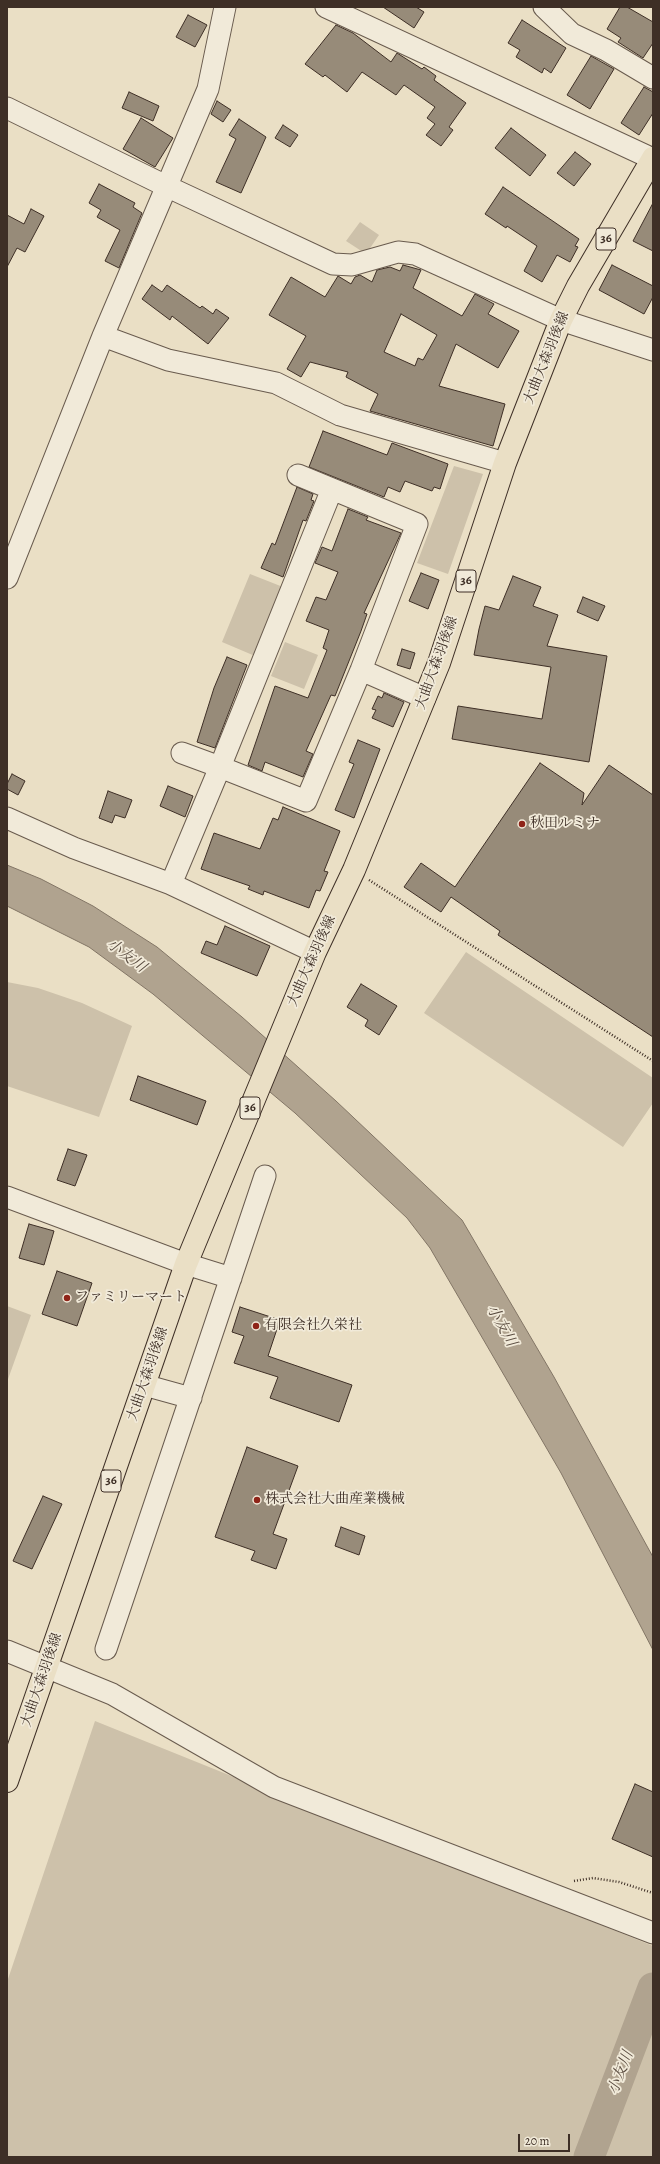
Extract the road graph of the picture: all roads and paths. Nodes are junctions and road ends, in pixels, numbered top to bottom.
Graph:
1 (225, 7) edge
2 (326, 7) edge
3 (544, 7) edge
4 (653, 78) edge
5 (7, 108) edge
6 (653, 158) edge
7 (166, 186) junction
8 (561, 320) junction
9 (103, 336) junction
10 (653, 350) edge
11 (505, 463) junction
12 (298, 475) dead end
13 (332, 489) junction
14 (7, 578) edge
15 (361, 670) junction
16 (425, 698) junction
17 (182, 753) dead end
18 (220, 767) junction
19 (7, 818) edge
20 (354, 870) junction
21 (171, 884) junction
22 (315, 952) junction
23 (653, 1062) edge
24 (265, 1176) dead end
25 (7, 1197) edge
26 (186, 1264) junction
27 (231, 1278) junction
28 (144, 1385) junction
29 (191, 1398) junction
30 (106, 1650) dead end
31 (7, 1651) edge
32 (47, 1666) junction
33 (7, 1780) edge
34 (571, 1882) dead end
35 (653, 1893) edge
36 (653, 1933) edge

1 - 7 street
2 - 6 street
3 - 4 street
5 - 7 street
6 - 8 main road, 大曲大森羽後線 / 36
7 - 8 street
7 - 9 street
8 - 10 street
8 - 11 main road, 大曲大森羽後線 / 36
9 - 11 street
9 - 14 street
11 - 16 main road, 大曲大森羽後線 / 36
12 - 13 street
13 - 15 street
13 - 18 street
15 - 16 street
15 - 18 street
16 - 20 main road, 大曲大森羽後線 / 36
17 - 18 street
18 - 21 street
19 - 21 street
20 - 22 main road, 大曲大森羽後線 / 36
20 - 23 path
21 - 22 street
22 - 26 main road, 大曲大森羽後線 / 36
24 - 27 street
25 - 26 street
26 - 27 street
26 - 28 main road, 大曲大森羽後線 / 36
27 - 29 street
28 - 29 street
28 - 32 main road, 大曲大森羽後線 / 36
29 - 30 street
31 - 32 street
32 - 33 main road, 大曲大森羽後線 / 36
32 - 36 street
34 - 35 path

